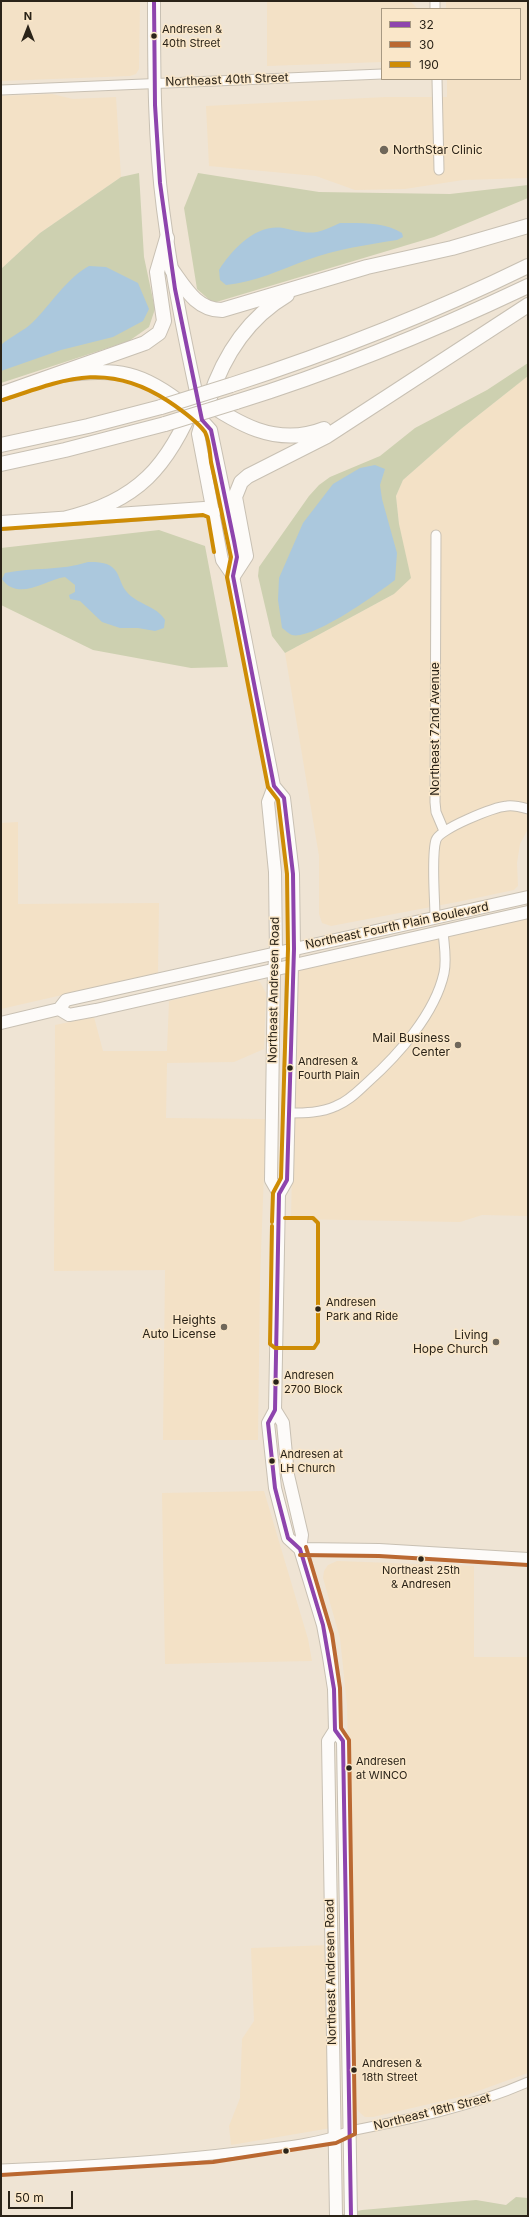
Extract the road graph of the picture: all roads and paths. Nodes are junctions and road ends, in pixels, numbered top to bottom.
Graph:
1 (154, 1) edge
2 (381, 74) edge
3 (437, 80) edge
4 (155, 83) junction
5 (1, 90) edge
6 (440, 170) dead end
7 (528, 226) edge
8 (167, 238) junction
9 (528, 266) edge
10 (172, 270) junction
11 (528, 286) edge
12 (298, 288) junction
13 (528, 305) edge
14 (60, 374) junction
15 (1, 394) edge
16 (202, 400) junction
17 (191, 412) junction
18 (356, 416) junction
19 (202, 420) junction
20 (1, 445) edge
21 (1, 464) edge
22 (213, 512) junction
23 (63, 518) junction
24 (1, 523) edge
25 (436, 535) dead end
26 (233, 576) junction
27 (274, 786) junction
28 (528, 809) edge
29 (444, 831) junction
30 (528, 897) edge
31 (528, 912) edge
32 (435, 917) junction
33 (443, 931) junction
34 (294, 949) junction
35 (276, 953) junction
36 (292, 965) junction
37 (274, 969) junction
38 (59, 1010) junction
39 (1, 1023) edge
40 (272, 1074) junction
41 (288, 1113) junction
42 (271, 1125) junction
43 (287, 1180) junction
44 (279, 1194) junction
45 (300, 1549) junction
46 (528, 1559) edge
47 (335, 1730) junction
48 (528, 2082) edge
49 (350, 2131) junction
50 (334, 2137) junction
51 (1, 2169) edge
52 (336, 2216) edge
53 (351, 2216) edge

1 - 4 main road
2 - 4 street, Northeast 40th Street
3 - 6 street
4 - 5 street, Northeast 40th Street
4 - 8 main road
7 - 12 highway
8 - 10 main road
8 - 14 highway
9 - 20 highway, bridge
10 - 12 highway
10 - 16 main road
11 - 21 highway, bridge
12 - 16 highway
13 - 18 highway
14 - 15 highway
14 - 17 highway
16 - 17 highway
16 - 18 highway
16 - 19 highway
17 - 19 highway
17 - 23 highway
18 - 26 highway
19 - 22 main road, Northeast Andresen Road
19 - 26 main road, Northeast Andresen Road
22 - 23 highway
22 - 26 main road, Northeast Andresen Road
23 - 24 highway
25 - 29 street, Northeast 72nd Avenue
26 - 27 main road, Northeast Andresen Road
27 - 34 main road, Northeast Andresen Road
27 - 35 main road, Northeast Andresen Road
28 - 29 street
29 - 32 street
30 - 32 main road, Northeast Fourth Plain Boulevard
31 - 33 main road, Northeast Fourth Plain Boulevard
32 - 34 main road, Northeast Fourth Plain Boulevard
33 - 36 main road, Northeast Fourth Plain Boulevard
33 - 41 street
34 - 35 main road, Northeast Fourth Plain Boulevard
34 - 36 main road, Northeast Andresen Road
35 - 37 main road, Northeast Andresen Road
35 - 38 main road, Northeast Fourth Plain Boulevard
36 - 37 main road, Northeast Fourth Plain Boulevard
36 - 41 main road, Northeast Andresen Road
37 - 38 main road, Northeast Fourth Plain Boulevard
37 - 40 main road, Northeast Andresen Road
38 - 39 main road, Northeast Fourth Plain Boulevard
40 - 41 main road
40 - 42 main road, Northeast Andresen Road
41 - 43 main road, Northeast Andresen Road
42 - 43 main road
42 - 44 main road, Northeast Andresen Road
43 - 44 main road, Northeast Andresen Road
44 - 45 main road, Northeast Andresen Road
45 - 46 main road
45 - 47 main road, Northeast Andresen Road
47 - 49 main road, Northeast Andresen Road
47 - 50 main road, Northeast Andresen Road
48 - 49 street, Northeast 18th Street
49 - 50 street, Northeast 18th Street
49 - 53 main road, Northeast Andresen Road
50 - 51 street, Northeast 18th Street
50 - 52 main road, Northeast Andresen Road

